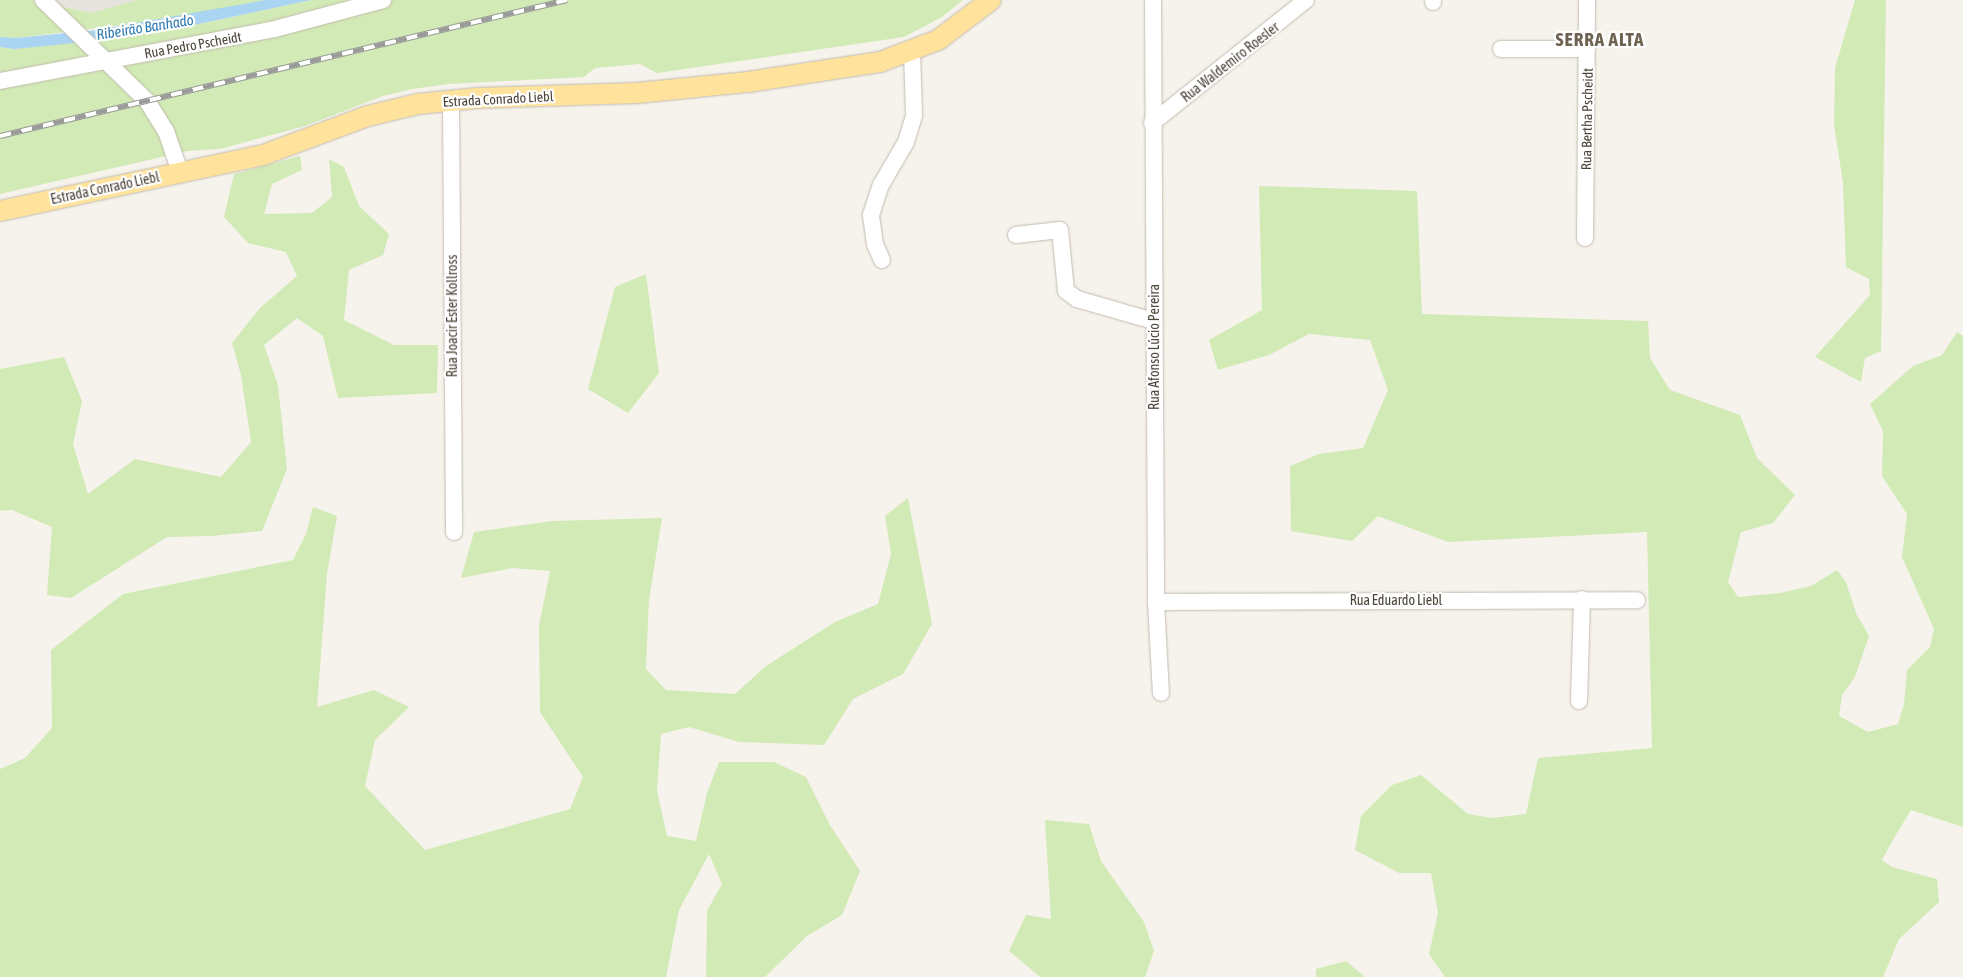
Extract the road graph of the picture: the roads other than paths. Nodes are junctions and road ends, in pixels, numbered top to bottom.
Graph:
1 (43, 0) edge
2 (383, 0) edge
3 (991, 0) edge
4 (1153, 0) edge
5 (1306, 0) edge
6 (1587, 0) edge
7 (1501, 49) dead end
8 (1587, 49) junction
9 (912, 52) junction
10 (100, 57) junction
11 (0, 81) edge
12 (451, 100) junction
13 (1152, 123) junction
14 (180, 172) junction
15 (0, 211) edge
16 (1016, 234) dead end
17 (1585, 238) dead end
18 (882, 260) dead end
19 (1153, 321) junction
20 (454, 532) dead end
21 (1582, 599) junction
22 (1637, 600) dead end
23 (1156, 602) junction
24 (1161, 693) dead end
25 (1579, 701) dead end

1 - 10 street
2 - 10 street, Rua Pedro Pscheidt
3 - 9 main road, Estrada Conrado Liebl
4 - 13 street, Rua Afonso Lúcio Pereira
5 - 13 street, Rua Waldemiro Roesler
6 - 8 street, Rua Bertha Pscheidt
7 - 8 street
8 - 17 street, Rua Bertha Pscheidt
9 - 12 main road, Estrada Conrado Liebl
9 - 18 street
10 - 11 street, Rua Pedro Pscheidt
10 - 14 street
12 - 14 main road, Estrada Conrado Liebl
12 - 20 street, Rua Joacir Ester Kollross
13 - 19 street, Rua Afonso Lúcio Pereira
14 - 15 main road, Estrada Conrado Liebl
16 - 19 street
19 - 23 street, Rua Afonso Lúcio Pereira
21 - 22 street, Rua Eduardo Liebl
21 - 23 street, Rua Eduardo Liebl
21 - 25 street
23 - 24 street, Rua Afonso Lúcio Pereira

